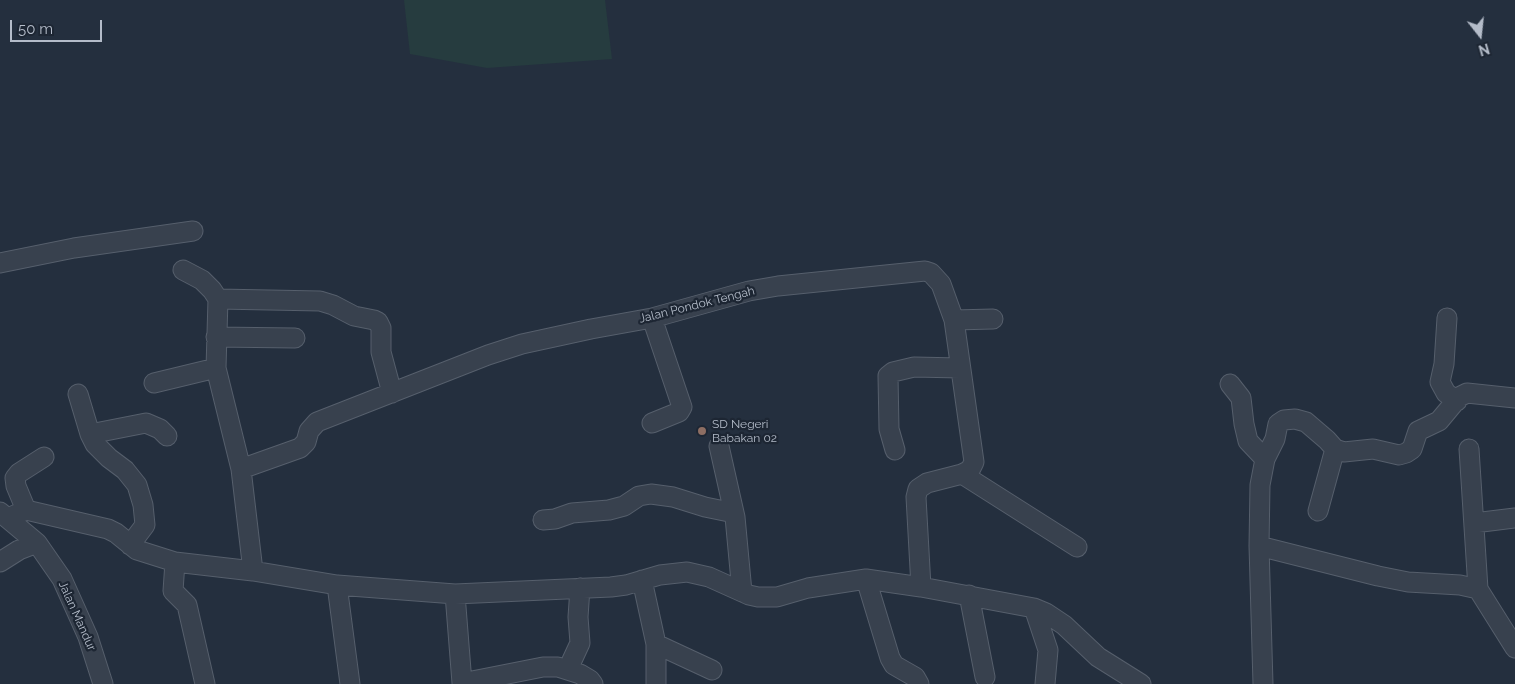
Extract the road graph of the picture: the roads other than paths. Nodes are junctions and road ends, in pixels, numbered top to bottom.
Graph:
1 (193, 231) dead end
2 (0, 263) edge
3 (183, 270) dead end
4 (218, 299) junction
5 (652, 318) junction
6 (1447, 318) dead end
7 (992, 319) dead end
8 (954, 320) junction
9 (216, 337) junction
10 (295, 338) dead end
11 (216, 368) junction
12 (960, 368) junction
13 (154, 383) dead end
14 (1230, 384) dead end
15 (392, 393) junction
16 (78, 394) dead end
17 (1515, 398) edge
18 (1457, 401) junction
19 (652, 423) dead end
20 (90, 434) junction
21 (167, 436) dead end
22 (719, 446) dead end
23 (1335, 449) junction
24 (1469, 449) dead end
25 (895, 450) dead end
26 (44, 457) dead end
27 (1265, 459) junction
28 (241, 470) junction
29 (962, 474) junction
30 (26, 510) junction
31 (1318, 511) dead end
32 (734, 513) junction
33 (4, 515) edge
34 (1515, 518) edge
35 (543, 520) dead end
36 (1474, 523) junction
37 (37, 543) junction
38 (130, 545) junction
39 (1259, 546) junction
40 (1077, 547) dead end
41 (0, 562) edge
42 (175, 562) junction
43 (253, 571) junction
44 (866, 579) junction
45 (642, 580) junction
46 (337, 586) junction
47 (921, 587) junction
48 (580, 588) junction
49 (1478, 589) junction
50 (742, 592) junction
51 (454, 594) junction
52 (969, 595) junction
53 (1034, 608) junction
54 (656, 644) junction
55 (1515, 648) edge
56 (568, 669) junction
57 (712, 670) dead end
58 (984, 677) dead end
59 (459, 683) edge
60 (103, 684) edge
61 (205, 684) edge
62 (350, 684) edge
63 (593, 684) edge
64 (656, 684) edge
65 (919, 684) edge
66 (1045, 684) edge
67 (1141, 684) edge
68 (1263, 684) edge

1 - 2 street
3 - 4 street
4 - 9 street
4 - 15 street
5 - 8 street, Jalan Pondok Tengah
5 - 15 street, Jalan Pondok Tengah
5 - 19 street
6 - 18 street
7 - 8 street
8 - 12 street, Jalan Pondok Tengah
9 - 10 street
9 - 11 street
11 - 13 street
11 - 28 street
12 - 25 street
12 - 29 street, Jalan Pondok Tengah
14 - 27 street
15 - 28 street, Jalan Pondok Tengah
16 - 20 street
17 - 18 street
18 - 23 street
20 - 21 street
20 - 38 street
22 - 32 street
23 - 27 street
23 - 31 street
24 - 36 street
26 - 30 street
27 - 39 street
28 - 43 street
29 - 40 street
29 - 47 street
30 - 33 street
30 - 38 street
32 - 35 street
32 - 50 street
33 - 37 street, Jalan Mandur
34 - 36 street
36 - 49 street
37 - 41 street
37 - 60 street, Jalan Mandur
38 - 42 street
39 - 49 street
39 - 68 street
42 - 43 street
42 - 61 street
43 - 46 street
44 - 47 street
44 - 50 street
44 - 65 street
45 - 48 street
45 - 50 street
45 - 54 street
46 - 51 street
46 - 62 street
47 - 52 street
48 - 51 street
48 - 56 street
49 - 55 street
51 - 59 street
52 - 53 street
52 - 58 street
53 - 66 street
53 - 67 street
54 - 57 street
54 - 64 street
56 - 59 street
56 - 63 street

